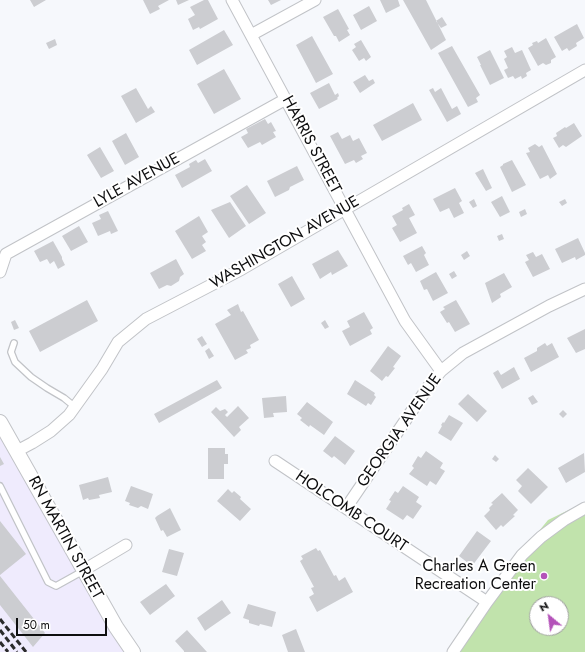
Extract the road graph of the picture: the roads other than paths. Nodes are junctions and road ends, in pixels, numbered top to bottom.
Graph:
1 (232, 0) edge
2 (314, 0) edge
3 (251, 35) junction
4 (585, 70) edge
5 (286, 99) junction
6 (345, 209) junction
7 (0, 272) edge
8 (585, 289) edge
9 (14, 343) dead end
10 (441, 371) junction
11 (75, 407) junction
12 (0, 422) edge
13 (17, 452) junction
14 (275, 461) dead end
15 (0, 486) edge
16 (346, 508) junction
17 (585, 508) edge
18 (126, 545) dead end
19 (84, 570) junction
20 (487, 602) junction
21 (133, 652) edge
22 (453, 652) edge

1 - 3 street, HARRIS STREET
2 - 3 street
3 - 5 street, HARRIS STREET
4 - 6 street, WASHINGTON AVENUE
5 - 6 street, HARRIS STREET
5 - 7 street, LYLE AVENUE
6 - 10 street, HARRIS STREET
6 - 11 street, WASHINGTON AVENUE
8 - 10 street, GEORGIA AVENUE
9 - 11 lane
10 - 16 street, GEORGIA AVENUE
11 - 13 street, WASHINGTON AVENUE
12 - 13 street, RN MARTIN STREET
13 - 19 street, RN MARTIN STREET
14 - 16 street, HOLCOMB COURT
15 - 19 lane
16 - 20 street, HOLCOMB COURT
17 - 20 street
18 - 19 street
19 - 21 street, RN MARTIN STREET
20 - 22 street

